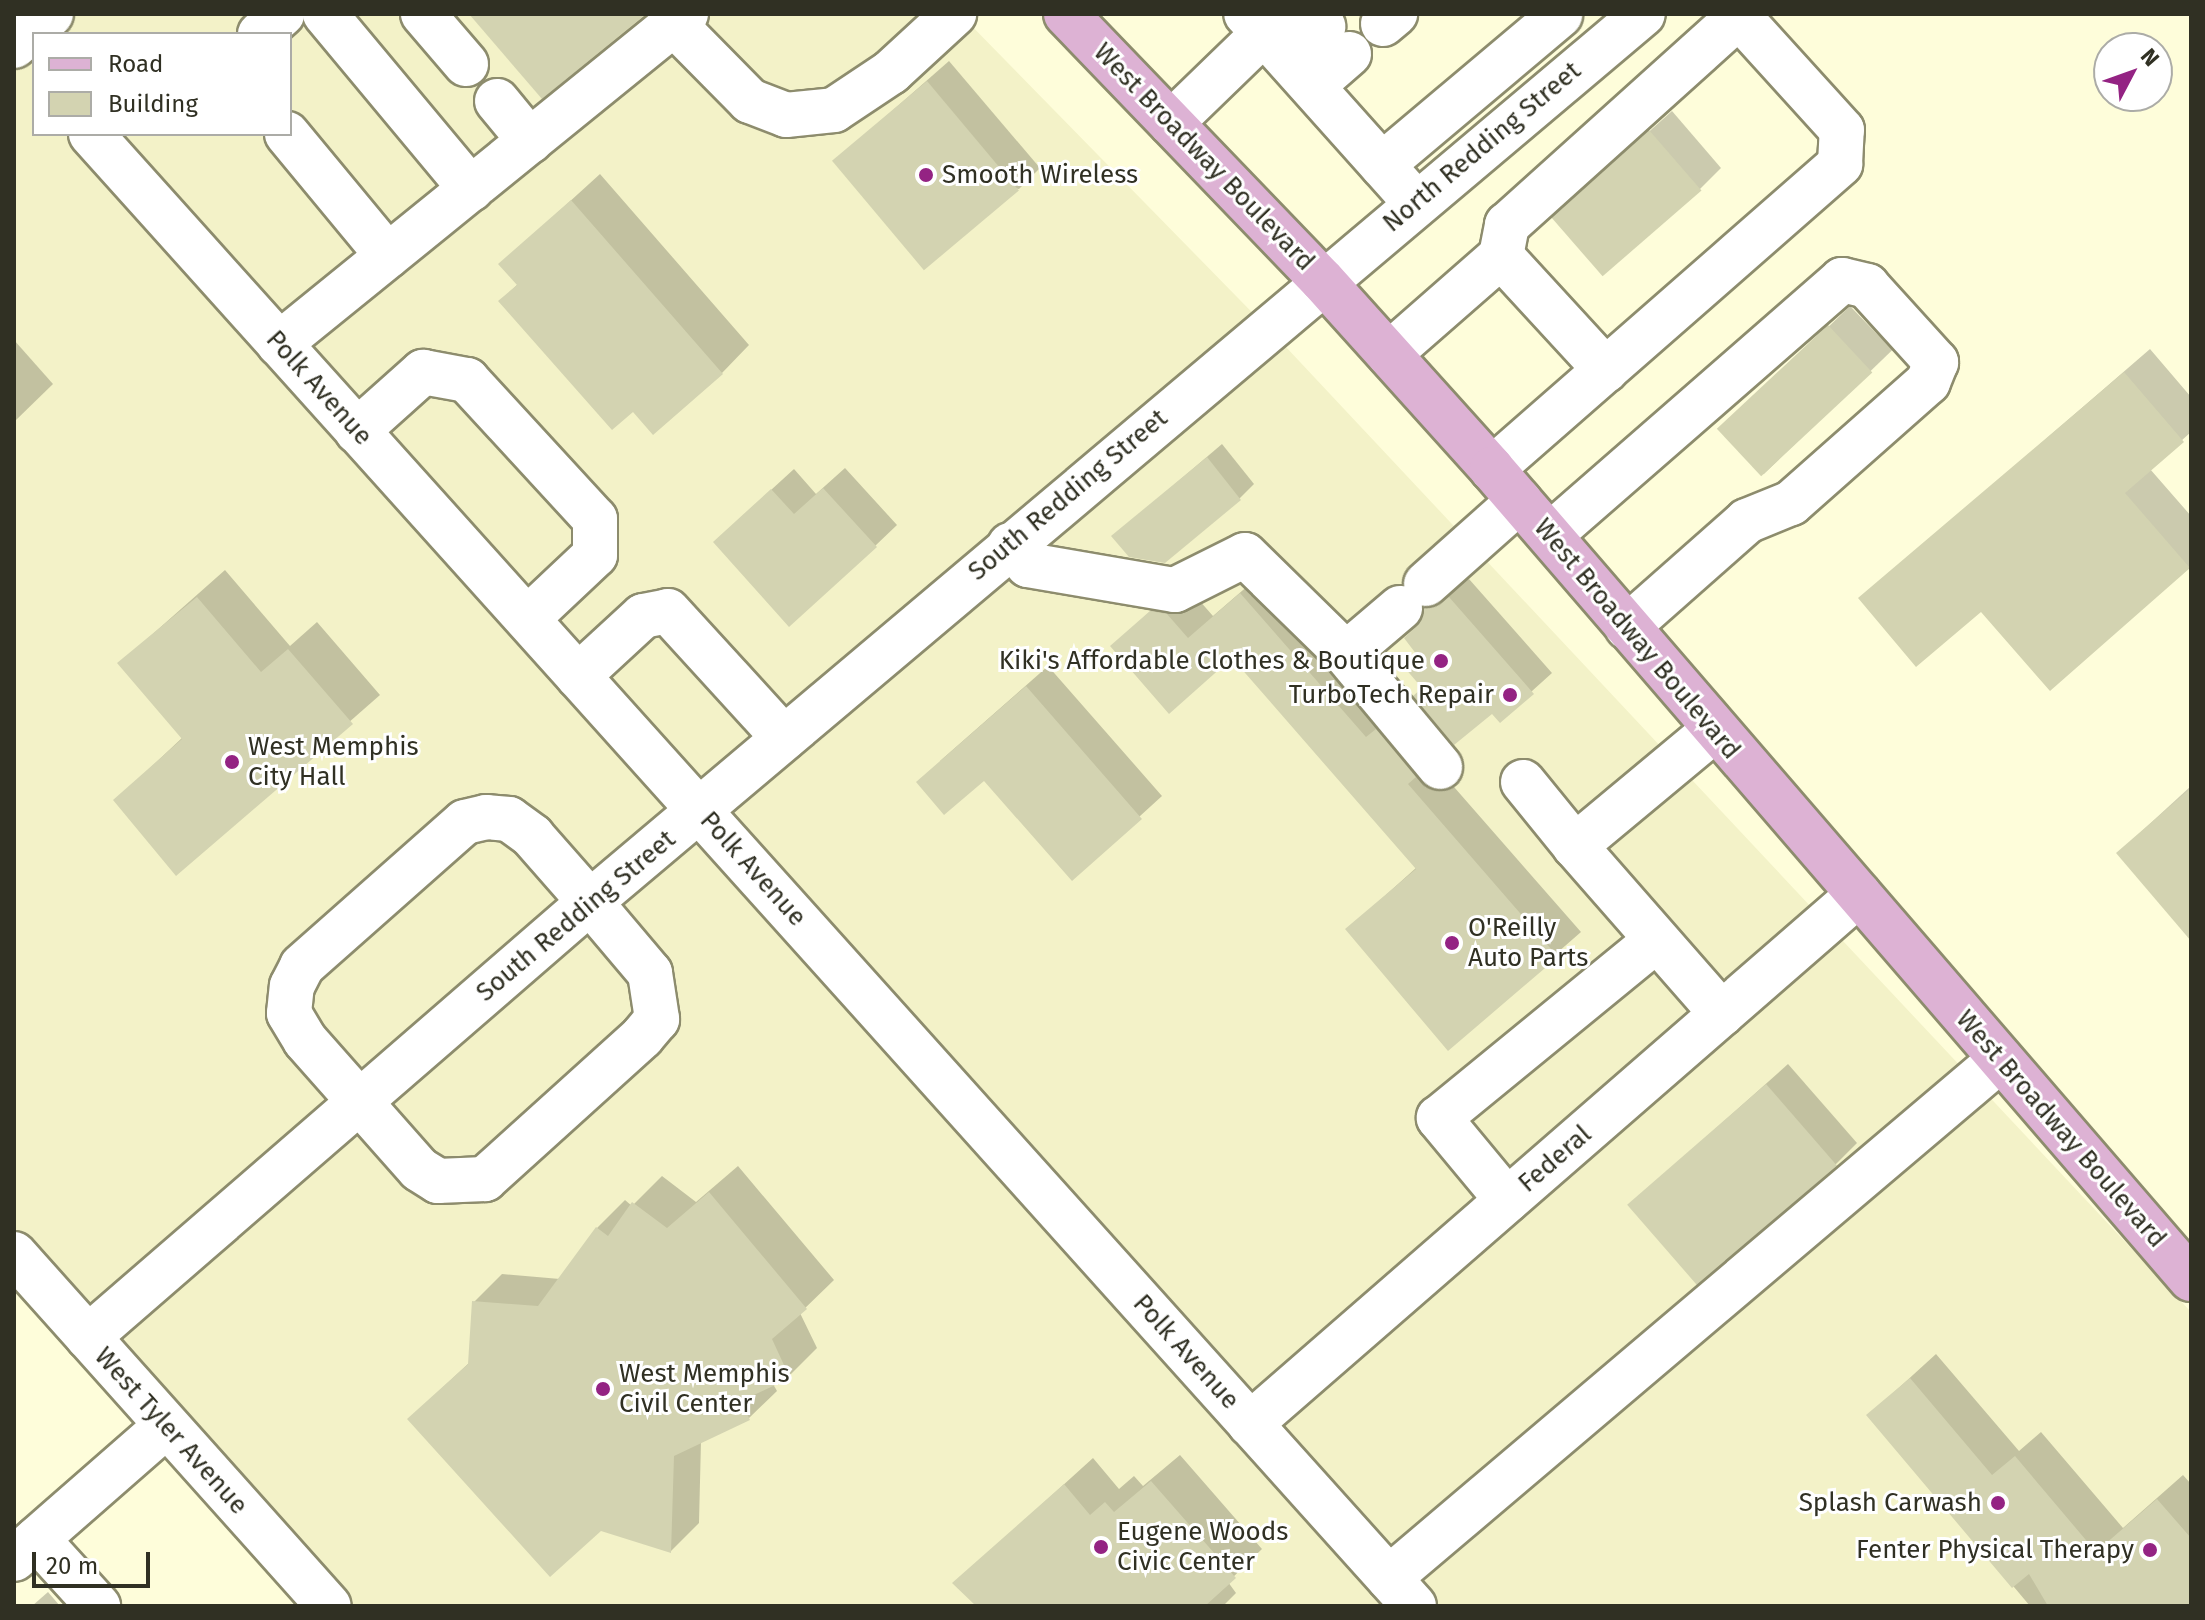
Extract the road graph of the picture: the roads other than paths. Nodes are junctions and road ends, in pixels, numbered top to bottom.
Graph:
1 (51, 14) edge
2 (282, 14) edge
3 (325, 14) edge
4 (423, 14) edge
5 (954, 14) edge
6 (1066, 14) edge
7 (1560, 14) edge
8 (1643, 14) edge
9 (1738, 15) edge
10 (680, 19) edge
11 (262, 32) edge
12 (1295, 41) edge
13 (14, 48) edge
14 (1594, 54) junction
15 (466, 64) dead end
16 (32, 69) edge
17 (497, 101) dead end
18 (1171, 123) junction
19 (289, 136) edge
20 (113, 141) edge
21 (530, 141) junction
22 (1382, 165) junction
23 (471, 189) junction
24 (1415, 202) junction
25 (388, 256) junction
26 (1501, 256) junction
27 (1322, 280) junction
28 (279, 344) junction
29 (1389, 354) junction
30 (1606, 370) junction
31 (357, 431) junction
32 (1505, 485) junction
33 (1550, 535) junction
34 (1010, 545) junction
35 (527, 619) junction
36 (1627, 627) junction
37 (1346, 654) junction
38 (578, 676) junction
39 (1713, 731) junction
40 (784, 738) junction
41 (1440, 767) dead end
42 (1523, 782) dead end
43 (700, 811) junction
44 (1575, 846) junction
45 (1859, 894) junction
46 (590, 902) junction
47 (1655, 941) junction
48 (1722, 1014) junction
49 (2001, 1059) junction
50 (360, 1102) junction
51 (1507, 1200) junction
52 (14, 1254) edge
53 (2191, 1279) edge
54 (88, 1337) junction
55 (1250, 1424) junction
56 (166, 1426) junction
57 (26, 1549) edge
58 (1402, 1592) edge
59 (98, 1606) edge
60 (329, 1606) edge

1 - 13 street
2 - 11 street
3 - 23 street
4 - 15 street
5 - 10 street
6 - 18 main road, West Broadway Boulevard
7 - 14 street
7 - 22 street
8 - 14 street, North Redding Street
9 - 26 street
9 - 30 street
10 - 21 street
12 - 18 street
12 - 22 street
13 - 16 street
14 - 24 street, North Redding Street
17 - 21 street
18 - 27 main road, West Broadway Boulevard
19 - 25 street
20 - 28 street, Polk Avenue
21 - 23 street
22 - 24 street
23 - 25 street
24 - 27 street, North Redding Street
25 - 28 street
26 - 29 street
26 - 30 street
27 - 29 main road, West Broadway Boulevard
27 - 34 street, South Redding Street
28 - 31 street, Polk Avenue
29 - 32 main road, West Broadway Boulevard
30 - 32 street
31 - 35 street, Polk Avenue
31 - 35 street
32 - 33 main road, West Broadway Boulevard
32 - 37 street
33 - 36 main road, West Broadway Boulevard
33 - 36 street
34 - 37 street
34 - 40 street, South Redding Street
35 - 38 street, Polk Avenue
36 - 39 main road, West Broadway Boulevard
37 - 41 street
38 - 40 street
38 - 43 street, Polk Avenue
39 - 44 street
39 - 45 main road, West Broadway Boulevard
40 - 43 street, South Redding Street
42 - 44 street
43 - 46 street, South Redding Street
43 - 55 street, Polk Avenue
44 - 47 street
45 - 48 street, Federal
45 - 49 main road, West Broadway Boulevard
46 - 50 street, South Redding Street
46 - 50 street
46 - 50 street
47 - 48 street
47 - 51 street
48 - 51 street, Federal
49 - 53 main road, West Broadway Boulevard
49 - 58 street
50 - 54 street, South Redding Street
51 - 55 street, Federal
52 - 54 street, West Tyler Avenue
54 - 56 street, West Tyler Avenue
55 - 58 street, Polk Avenue
56 - 57 street
56 - 60 street, West Tyler Avenue
57 - 59 street

